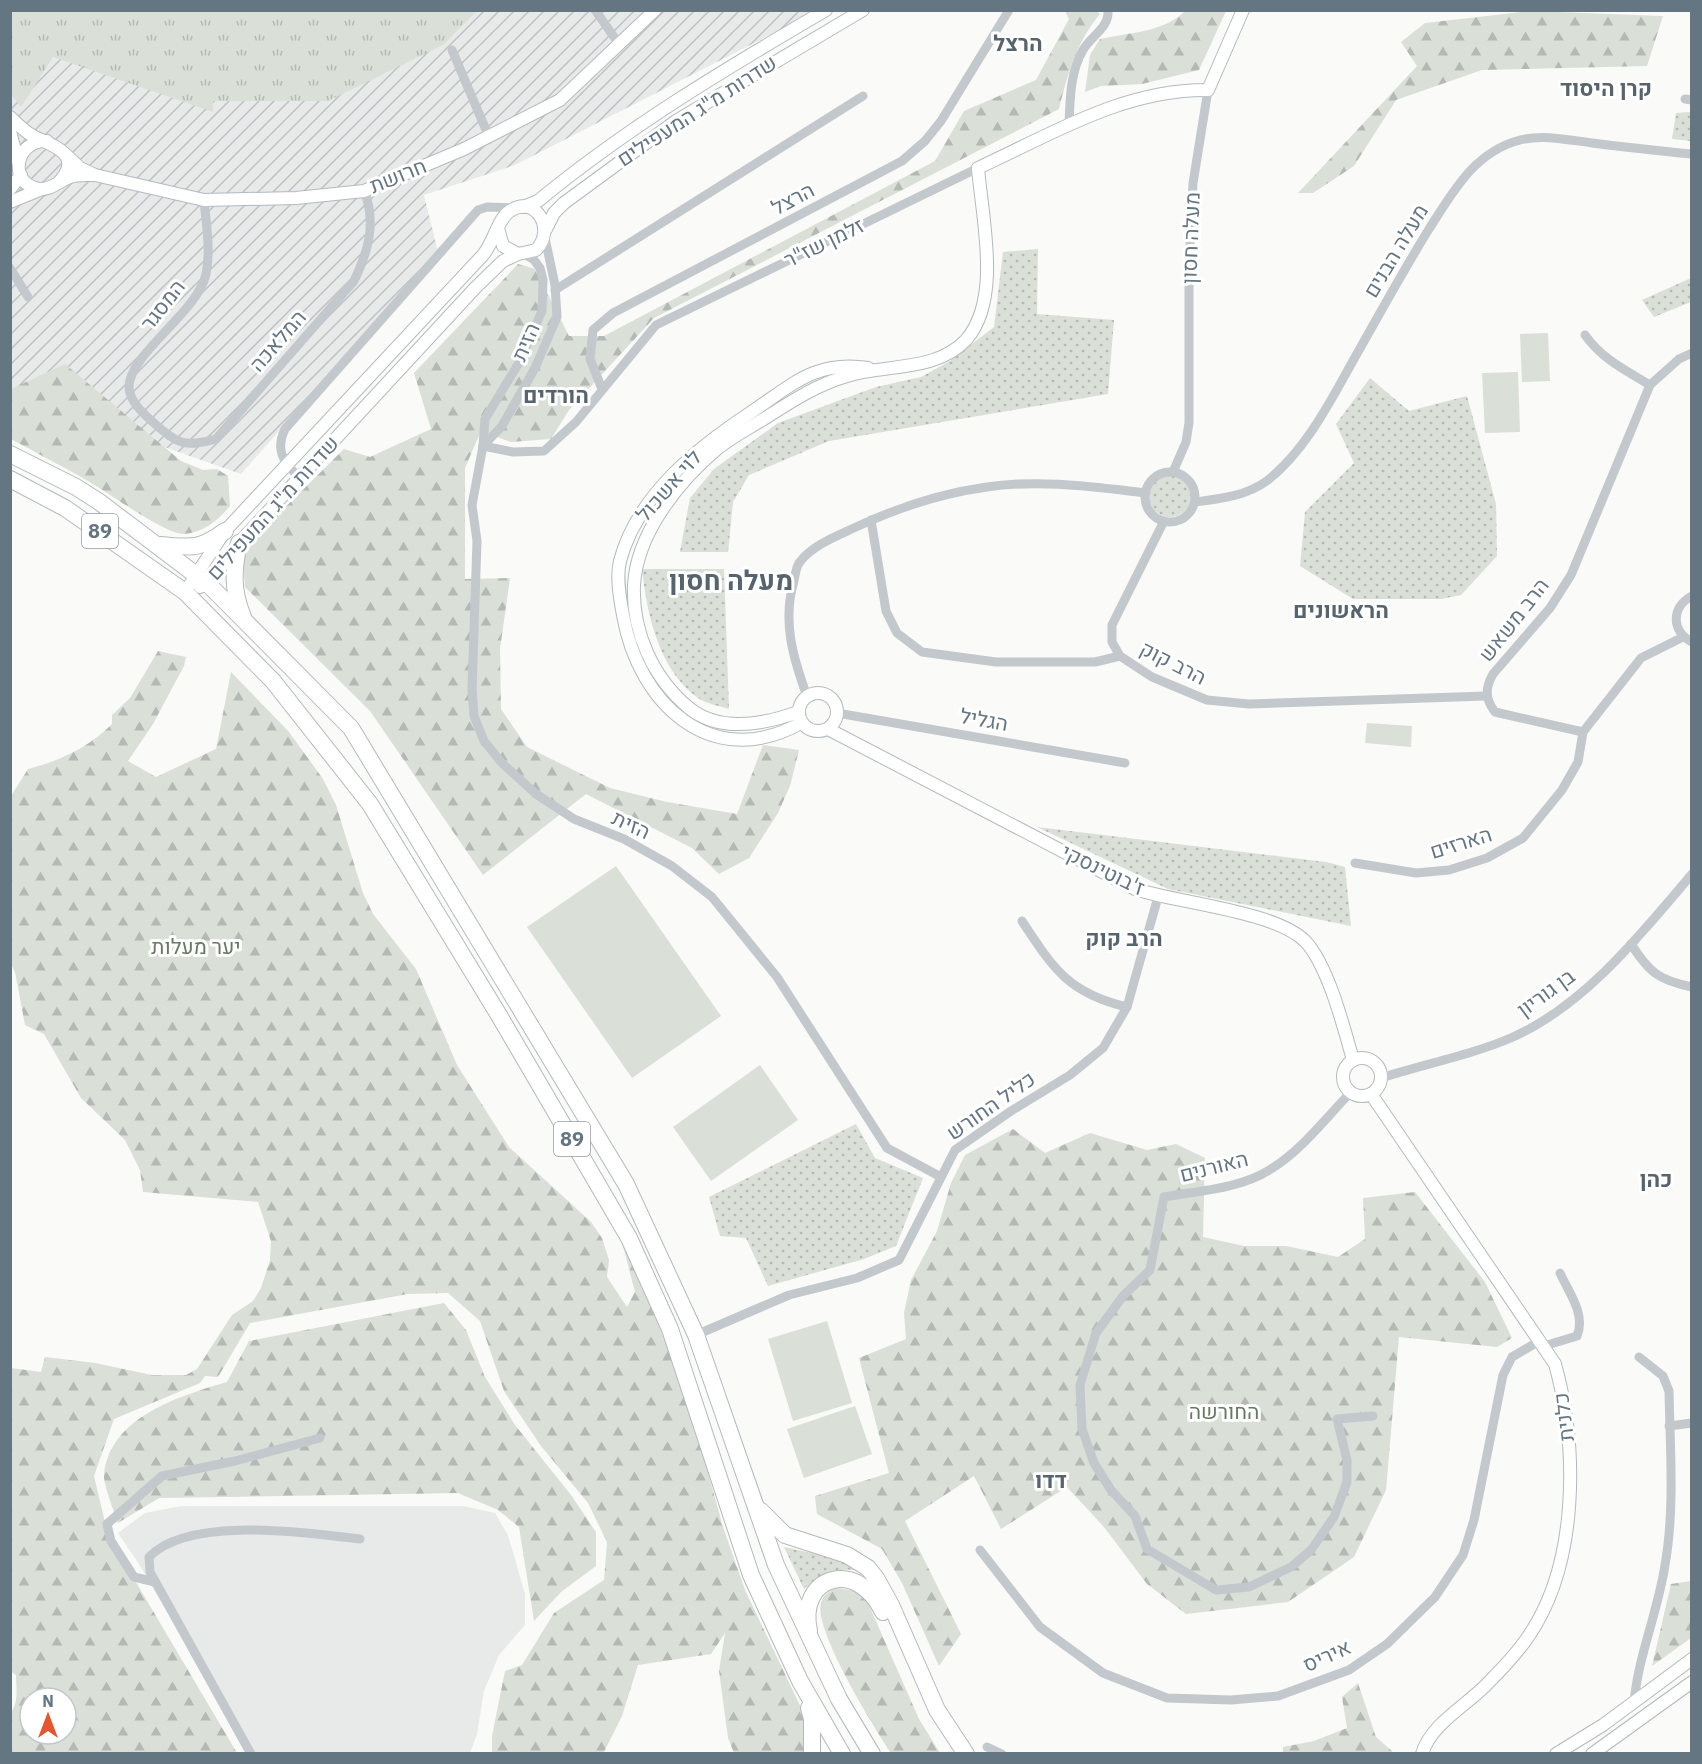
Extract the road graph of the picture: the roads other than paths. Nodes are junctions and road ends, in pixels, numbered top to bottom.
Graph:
1 (595, 10) edge
2 (655, 10) edge
3 (826, 10) edge
4 (863, 10) edge
5 (1008, 10) edge
6 (1108, 10) edge
7 (1243, 10) edge
8 (619, 45) junction
9 (452, 50) dead end
10 (1208, 90) junction
11 (862, 96) dead end
12 (10, 117) edge
13 (1069, 125) junction
14 (10, 131) edge
15 (489, 137) junction
16 (47, 141) junction
17 (64, 153) junction
18 (1692, 154) edge
19 (978, 168) junction
20 (20, 171) junction
21 (95, 175) junction
22 (58, 183) junction
23 (10, 189) edge
24 (45, 189) junction
25 (364, 191) junction
26 (204, 200) junction
27 (10, 202) edge
28 (520, 207) junction
29 (498, 228) junction
30 (545, 234) junction
31 (521, 254) junction
32 (10, 268) edge
33 (555, 290) junction
34 (28, 297) dead end
35 (1585, 335) dead end
36 (1692, 353) edge
37 (1650, 384) junction
38 (602, 389) junction
39 (150, 419) joint
40 (483, 446) junction
41 (10, 454) edge
42 (286, 465) junction
43 (1173, 472) junction
44 (299, 477) junction
45 (10, 479) edge
46 (1146, 493) junction
47 (1195, 502) junction
48 (871, 520) junction
49 (1164, 520) junction
50 (225, 531) junction
51 (238, 543) junction
52 (159, 545) junction
53 (201, 579) junction
54 (185, 592) junction
55 (1692, 596) edge
56 (245, 623) junction
57 (1687, 639) edge
58 (1120, 656) junction
59 (807, 696) junction
60 (1486, 696) junction
61 (837, 713) junction
62 (799, 717) junction
63 (828, 729) junction
64 (1583, 732) junction
65 (1125, 763) dead end
66 (1355, 863) dead end
67 (1692, 874) edge
68 (1158, 897) junction
69 (1022, 921) dead end
70 (1631, 944) junction
71 (1692, 987) edge
72 (1127, 1007) junction
73 (1353, 1060) junction
74 (1381, 1077) junction
75 (1351, 1092) junction
76 (1371, 1094) junction
77 (940, 1177) junction
78 (1560, 1273) dead end
79 (696, 1335) junction
80 (1542, 1343) junction
81 (1639, 1357) dead end
82 (1373, 1416) dead end
83 (1692, 1423) edge
84 (1669, 1426) junction
85 (320, 1438) dead end
86 (752, 1500) junction
87 (360, 1539) dead end
88 (980, 1550) dead end
89 (155, 1582) junction
90 (812, 1644) junction
91 (1692, 1659) edge
92 (800, 1681) junction
93 (1692, 1682) edge
94 (1634, 1703) junction
95 (987, 1747) dead end
96 (1423, 1751) edge
97 (251, 1754) edge
98 (813, 1754) edge
99 (842, 1754) edge
100 (872, 1754) edge
101 (952, 1754) edge
102 (966, 1754) edge
103 (1002, 1754) edge
104 (1556, 1754) edge
105 (1592, 1754) edge

1 - 8 street
2 - 8 street, חרושת
3 - 28 street, שדרות מ"ג המעפילים
4 - 30 street, שדרות מ"ג המעפילים
5 - 38 street, הרצל
6 - 13 street
7 - 10 street, מעלה חסון
8 - 15 street, חרושת
9 - 15 street
10 - 13 street, זלמן שז"ר
10 - 43 street, מעלה חסון
11 - 33 street
12 - 16 street
13 - 19 street, זלמן שז"ר
14 - 20 street
15 - 25 street, חרושת
16 - 17 street
16 - 20 street
17 - 21 street, חרושת
17 - 22 street
18 - 47 street, מעלה הבנים
19 - 38 street, זלמן שז"ר
19 - 62 street, לוי אשכול
20 - 23 street
20 - 24 street
21 - 22 street, חרושת
21 - 26 street, חרושת
22 - 24 street
24 - 27 street
25 - 26 street, חרושת
25 - 39 street, המלאכה
26 - 39 street, המסגר
28 - 29 street
28 - 30 street
28 - 42 street
29 - 31 street
29 - 42 street, שדרות מ"ג המעפילים
30 - 31 street
30 - 33 street, הזית
31 - 40 street, הזית
31 - 44 street, שדרות מ"ג המעפילים
32 - 34 street
33 - 40 street, הזית
35 - 37 street
36 - 37 street, הרב משאש
37 - 60 street, הרב משאש
38 - 40 street, זלמן שז"ר
40 - 77 street, הזית
41 - 52 highway, 89
42 - 44 street
42 - 50 street, שדרות מ"ג המעפילים
43 - 46 street
43 - 47 street
44 - 51 street, שדרות מ"ג המעפילים
45 - 54 highway, 89
46 - 48 street
46 - 49 street
47 - 49 street
48 - 58 street, הרב קוק
48 - 59 street
49 - 58 street
50 - 52 highway
50 - 53 street, שדרות מ"ג המעפילים
51 - 53 street, שדרות מ"ג המעפילים
51 - 56 highway
52 - 53 highway, 89
53 - 54 street, שדרות מ"ג המעפילים
53 - 56 highway, 89
54 - 92 highway, 89
55 - 57 street
56 - 79 highway, 89
57 - 64 street
58 - 60 street, הרב קוק
59 - 61 street
59 - 62 street
60 - 64 street, הרב משאש
61 - 63 street
61 - 65 street, הגליל
62 - 63 street
63 - 68 street, ז'בוטינסקי
64 - 66 street, הארזים
67 - 70 street, בן גוריון
68 - 72 street, כליל החורש
68 - 73 street, ז'בוטינסקי
69 - 72 street
70 - 71 street
70 - 74 street, בן גוריון
72 - 77 street, כליל החורש
73 - 74 street
73 - 75 street
74 - 76 street
75 - 76 street
75 - 82 street, האורנים
76 - 80 street, כלנית
77 - 79 street, כליל החורש
78 - 80 street, איריס
79 - 86 highway, 89
80 - 88 street, איריס
80 - 96 street, כלנית
81 - 84 street
83 - 84 street
84 - 94 street
85 - 89 street
86 - 90 highway, 89
86 - 102 highway
87 - 89 street
89 - 97 street
90 - 100 highway, 89
90 - 101 highway
91 - 94 street
92 - 98 highway
92 - 99 highway, 89
93 - 105 street
94 - 104 street
95 - 103 street

